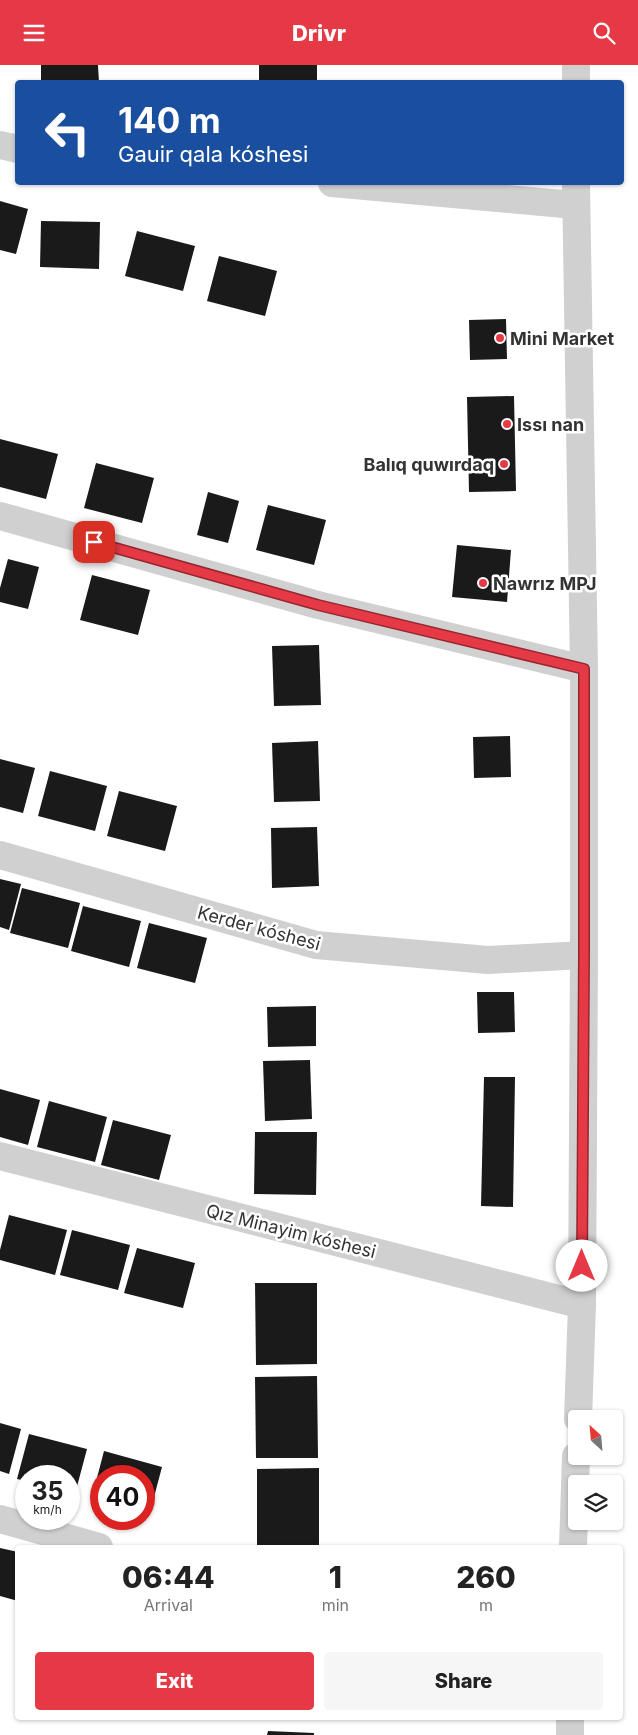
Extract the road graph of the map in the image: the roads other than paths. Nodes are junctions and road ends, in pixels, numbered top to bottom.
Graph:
1 (576, 65) edge
2 (576, 80) edge
3 (0, 145) edge
4 (15, 148) edge
5 (376, 185) edge
6 (576, 194) edge
7 (0, 515) edge
8 (584, 669) junction
9 (0, 855) edge
10 (584, 955) junction
11 (0, 1156) edge
12 (582, 1305) junction
13 (578, 1410) edge
14 (576, 1465) edge
15 (0, 1519) edge
16 (91, 1545) edge
17 (573, 1545) edge
18 (570, 1720) edge
19 (570, 1735) edge

1 - 2 street
3 - 4 street
5 - 6 street
6 - 8 street
7 - 8 street
8 - 10 street
9 - 10 street, Kerder kóshesi
10 - 12 street
11 - 12 street, Qız Minayim kóshesi
12 - 13 street
14 - 17 street
15 - 16 street
18 - 19 street

